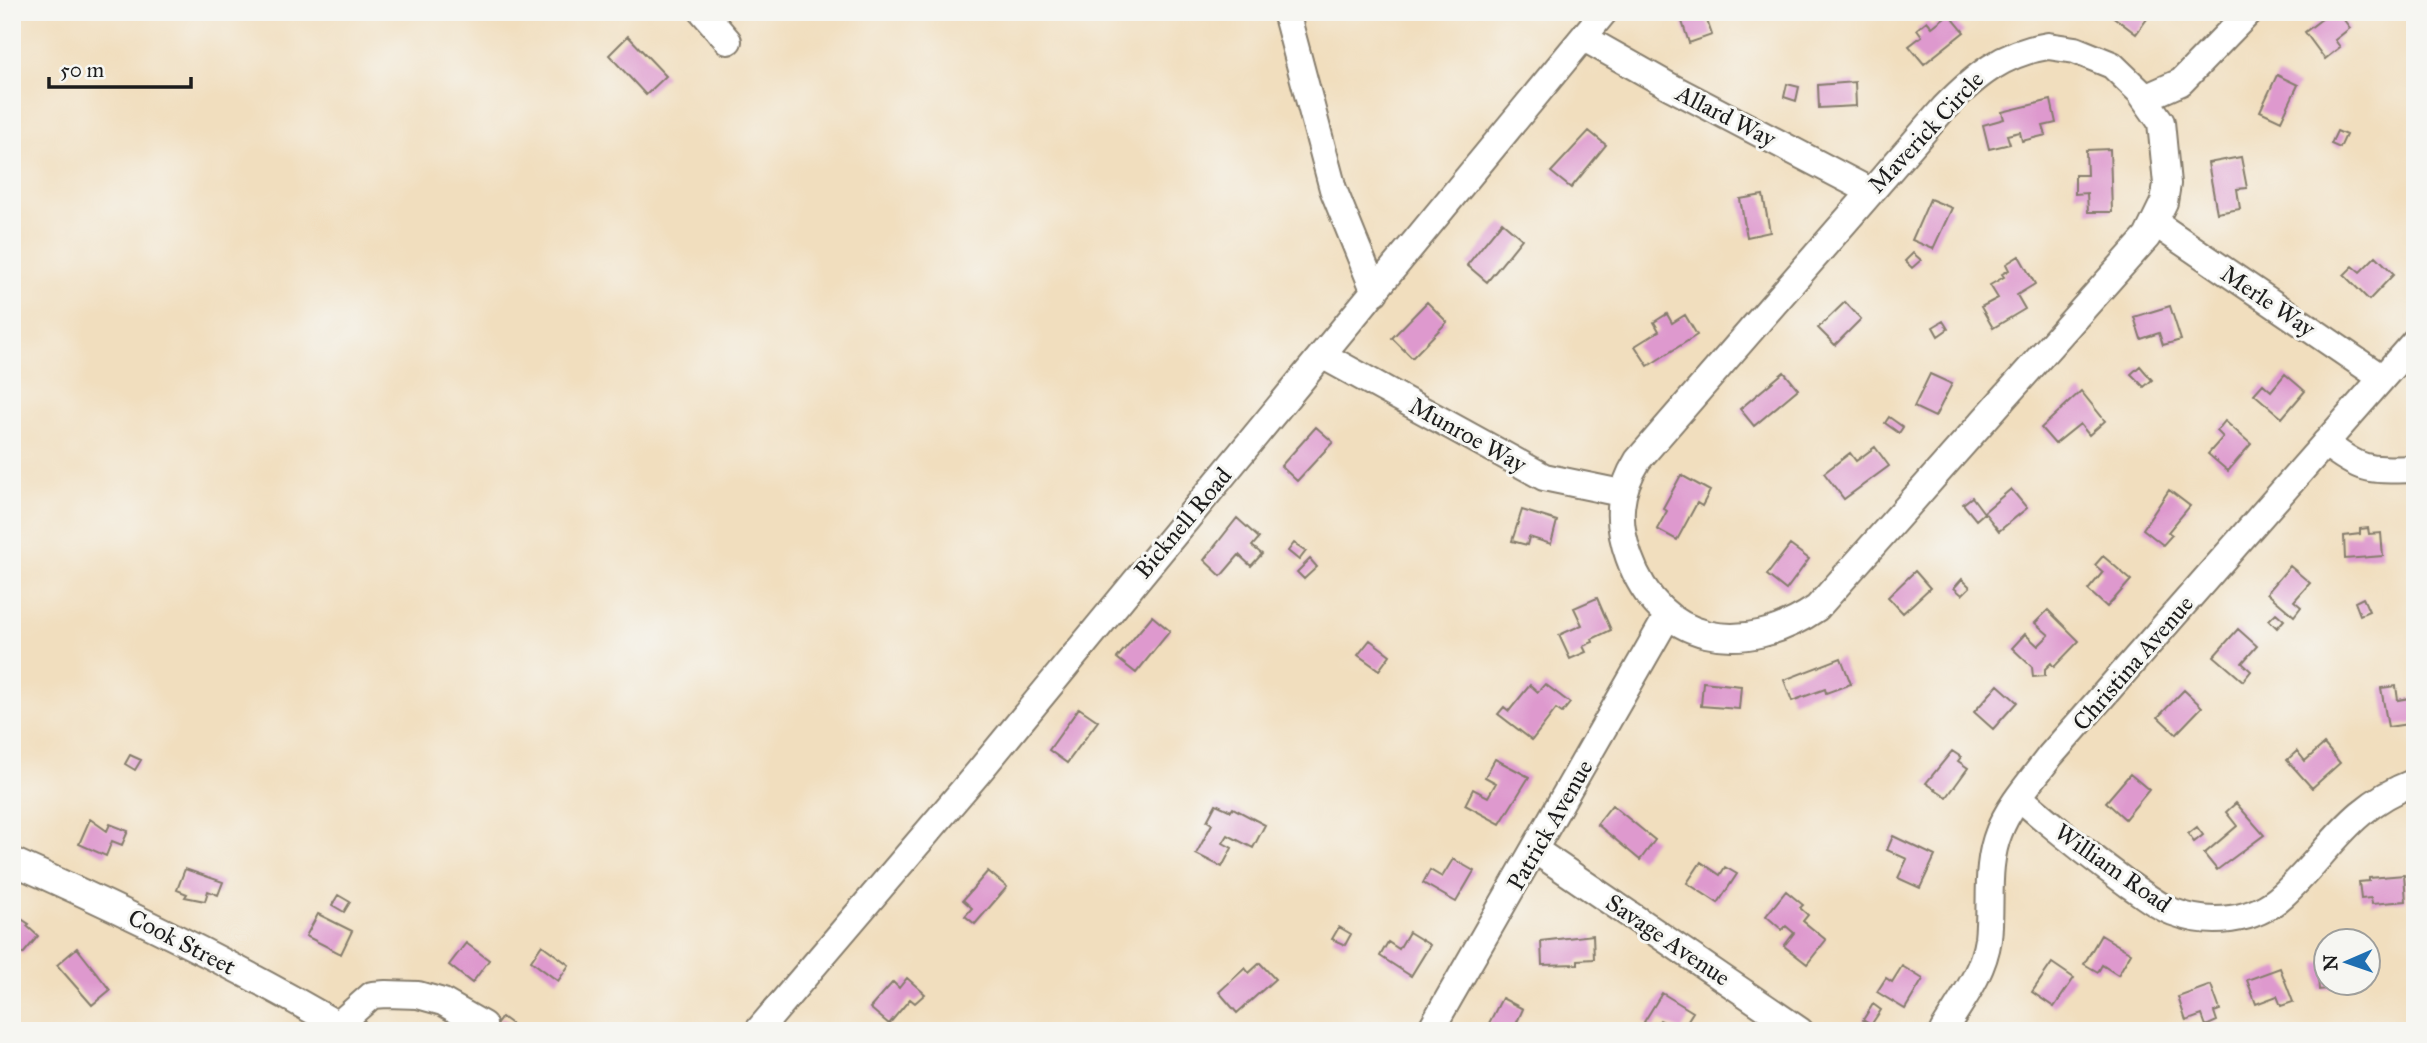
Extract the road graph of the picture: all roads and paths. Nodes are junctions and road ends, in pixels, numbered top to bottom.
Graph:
1 (703, 12) edge
2 (1286, 12) edge
3 (1604, 12) edge
4 (2249, 12) edge
5 (1584, 38) junction
6 (728, 41) dead end
7 (2145, 98) junction
8 (1870, 191) junction
9 (2155, 223) junction
10 (1375, 292) junction
11 (2415, 341) edge
12 (1322, 355) junction
13 (2382, 378) junction
14 (2325, 443) junction
15 (2415, 469) edge
16 (1621, 493) junction
17 (1667, 617) junction
18 (2415, 782) edge
19 (2020, 797) junction
20 (1535, 850) junction
21 (12, 861) edge
22 (484, 1025) dead end
23 (343, 1028) edge
24 (758, 1031) edge
25 (1430, 1031) edge
26 (1800, 1031) edge
27 (1943, 1031) edge

1 - 6 street
2 - 10 street
3 - 5 street, Bicknell Road
4 - 7 street
5 - 8 street, Allard Way
5 - 10 street, Bicknell Road
7 - 8 street, Maverick Circle
7 - 9 street, Maverick Circle
8 - 16 street, Maverick Circle
9 - 13 street, Merle Way
9 - 17 street, Maverick Circle
10 - 12 street, Bicknell Road
11 - 13 street, Christina Avenue
12 - 16 street, Munroe Way
12 - 24 street, Bicknell Road
13 - 14 street, Christina Avenue
14 - 15 street
14 - 19 street, Christina Avenue
16 - 17 street, Maverick Circle
17 - 20 street, Patrick Avenue
18 - 19 street, William Road
19 - 27 street, Christina Avenue
20 - 25 street, Patrick Avenue
20 - 26 street, Savage Avenue
21 - 23 street, Cook Street
22 - 23 street

